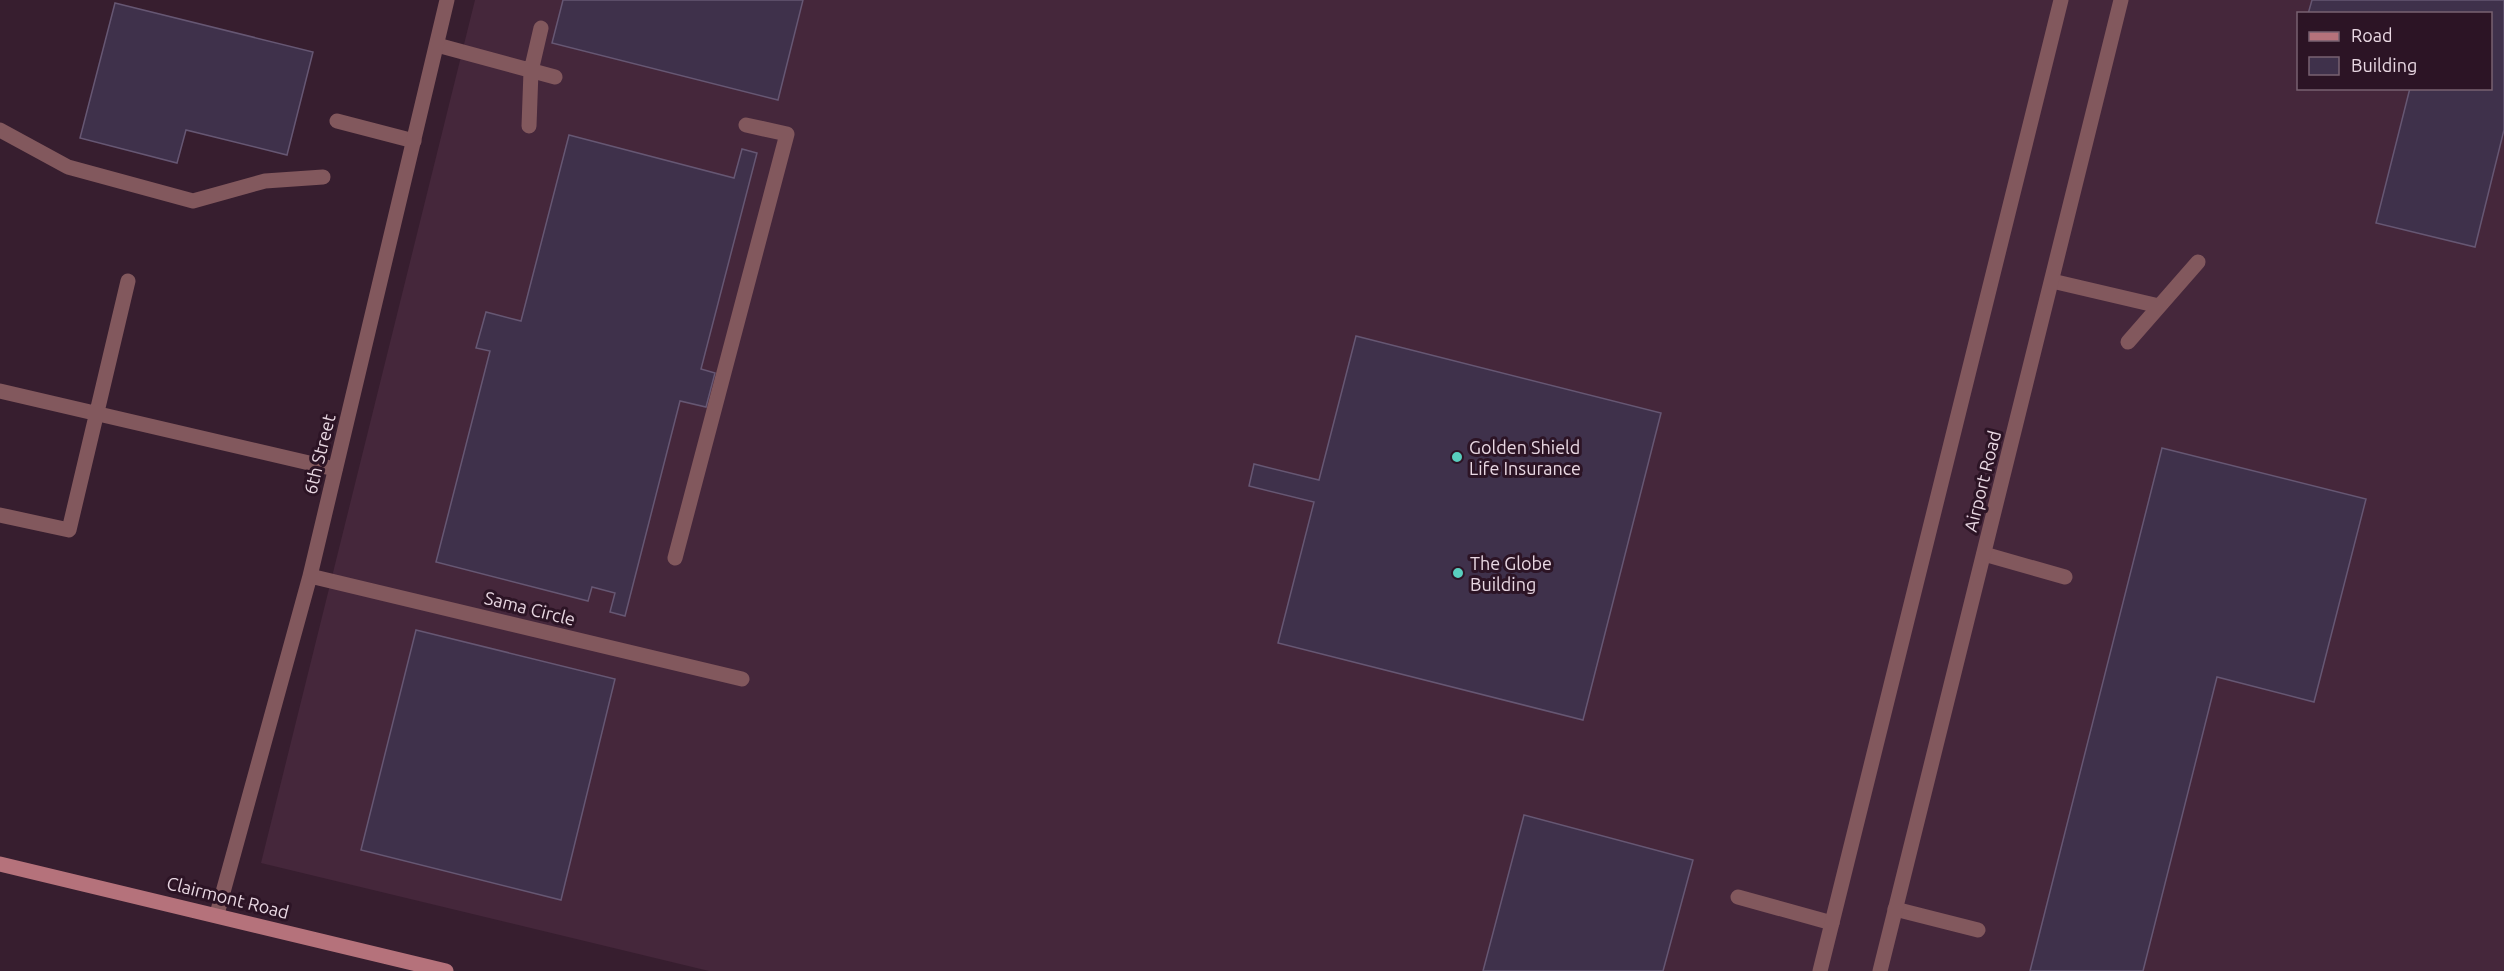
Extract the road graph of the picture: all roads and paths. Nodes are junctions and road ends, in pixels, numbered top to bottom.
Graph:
1 (447, 0) edge
2 (2061, 0) edge
3 (2121, 0) edge
4 (541, 28) dead end
5 (437, 45) junction
6 (531, 71) junction
7 (555, 77) dead end
8 (337, 121) dead end
9 (746, 124) dead end
10 (529, 126) dead end
11 (0, 130) edge
12 (414, 141) junction
13 (323, 177) dead end
14 (2198, 262) dead end
15 (128, 281) dead end
16 (2052, 281) junction
17 (2159, 306) junction
18 (2128, 342) dead end
19 (0, 391) edge
20 (97, 414) junction
21 (335, 470) junction
22 (0, 515) edge
23 (1984, 554) junction
24 (675, 558) dead end
25 (310, 576) junction
26 (2065, 577) dead end
27 (742, 680) dead end
28 (0, 864) edge
29 (1738, 897) dead end
30 (1895, 909) junction
31 (217, 914) junction
32 (1832, 923) junction
33 (1978, 930) dead end
34 (446, 971) edge
35 (1820, 971) edge
36 (1880, 971) edge

1 - 5 street, 6th Street
2 - 32 street
3 - 16 street, Airport Road
4 - 6 street
5 - 6 street
5 - 12 street, 6th Street
6 - 7 street
6 - 10 street
8 - 12 street
9 - 24 street
11 - 13 street
12 - 21 street, 6th Street
14 - 17 street
15 - 20 street
16 - 17 street
16 - 23 street, Airport Road
17 - 18 street
19 - 20 street
20 - 21 street
20 - 22 street
21 - 25 street, 6th Street
23 - 26 street
23 - 30 street, Airport Road
25 - 27 street, Sama Circle
25 - 31 street, 6th Street
28 - 31 main road, Clairmont Road
29 - 32 street
30 - 33 street
30 - 36 street, Airport Road
31 - 34 main road, Clairmont Road
32 - 35 street

